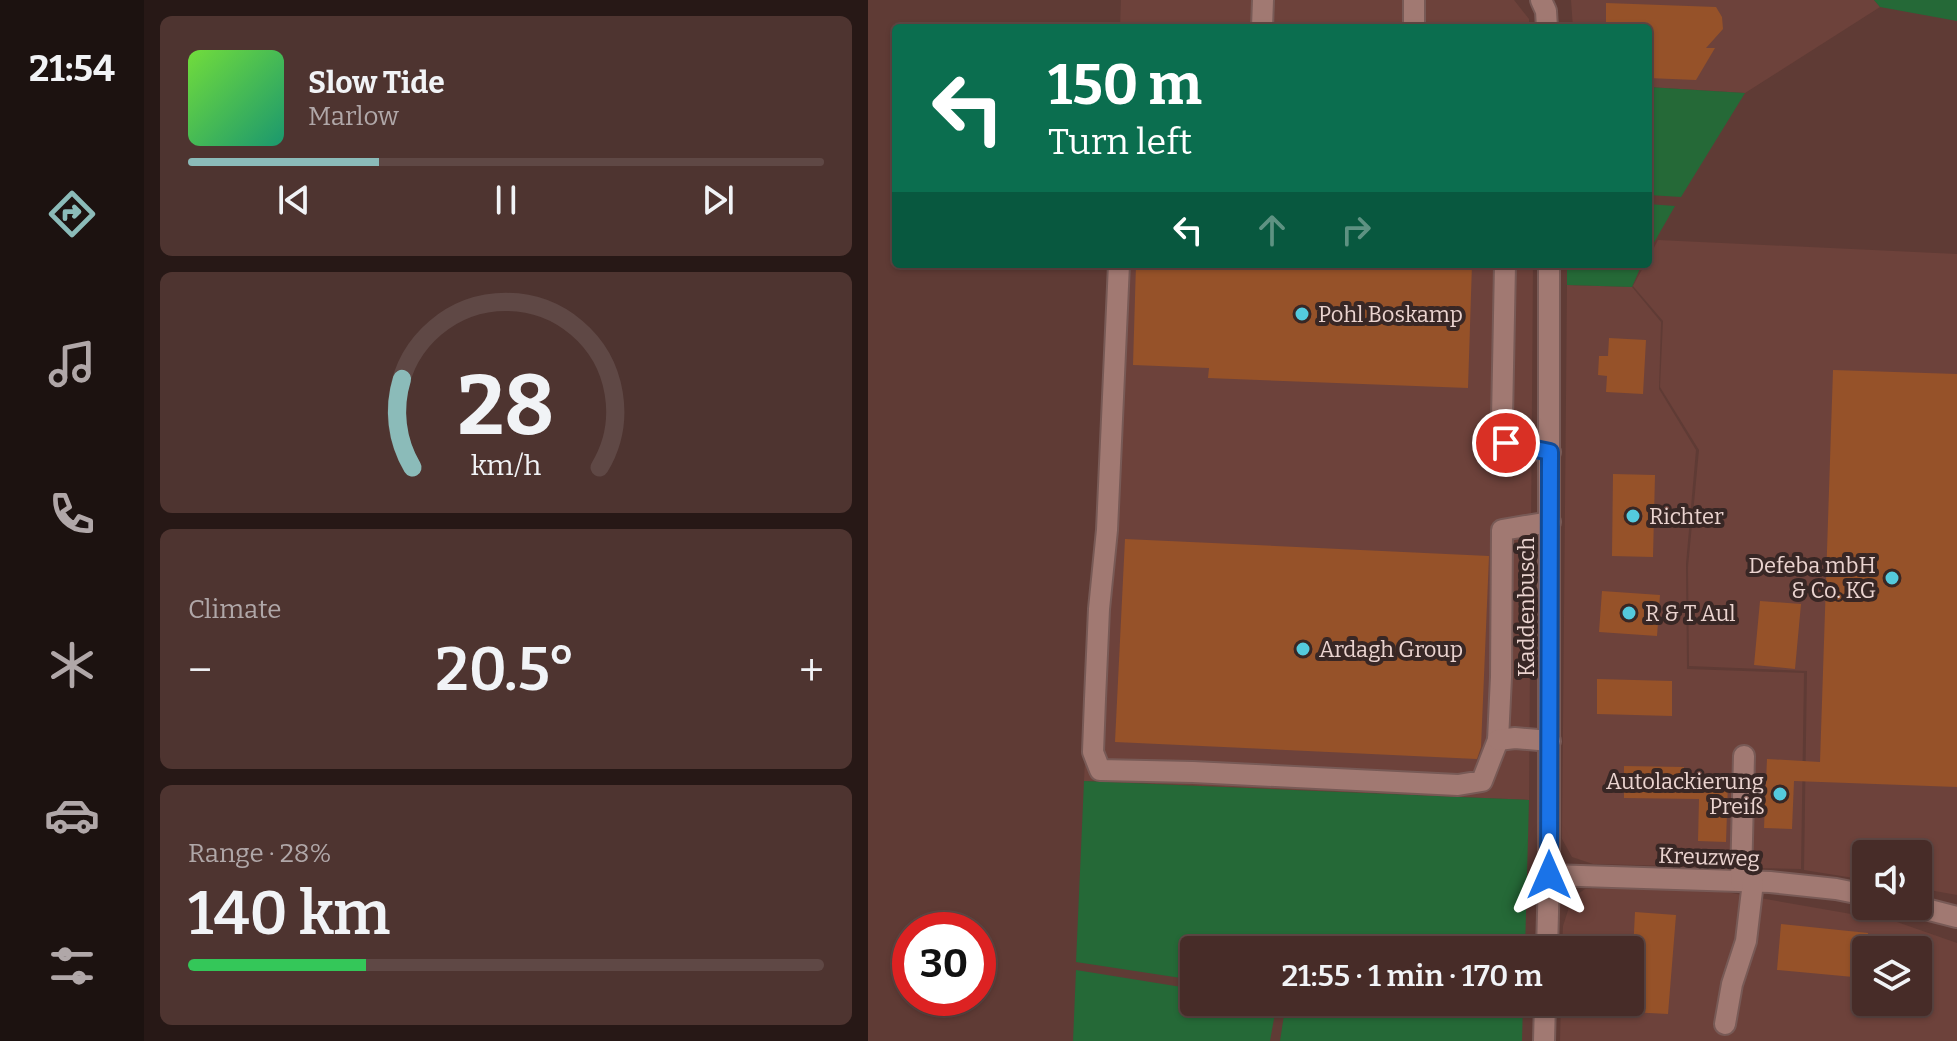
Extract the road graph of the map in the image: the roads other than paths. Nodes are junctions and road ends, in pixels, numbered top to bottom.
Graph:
1 (1263, 0) edge
2 (1414, 0) edge
3 (1541, 0) edge
4 (1262, 24) edge
5 (1414, 24) edge
6 (1547, 24) edge
7 (1119, 268) edge
8 (1505, 268) edge
9 (1549, 268) edge
10 (1550, 452) junction
11 (1550, 522) junction
12 (1498, 740) junction
13 (1550, 741) junction
14 (1744, 756) dead end
15 (1549, 875) junction
16 (1747, 882) junction
17 (1852, 892) edge
18 (1932, 911) edge
19 (1957, 917) edge
20 (1547, 936) edge
21 (1545, 1016) edge
22 (1725, 1024) dead end
23 (1544, 1041) edge

1 - 4 street
2 - 5 street
3 - 6 street
7 - 12 street
8 - 10 street
9 - 10 street, Kaddenbusch
10 - 11 street, Kaddenbusch
11 - 12 street
11 - 13 street, Kaddenbusch
12 - 13 street
13 - 15 street, Kaddenbusch
14 - 16 street
15 - 16 street, Kreuzweg
15 - 20 street, Kaddenbusch
16 - 17 street, Kreuzweg
16 - 22 street
18 - 19 street
21 - 23 street

